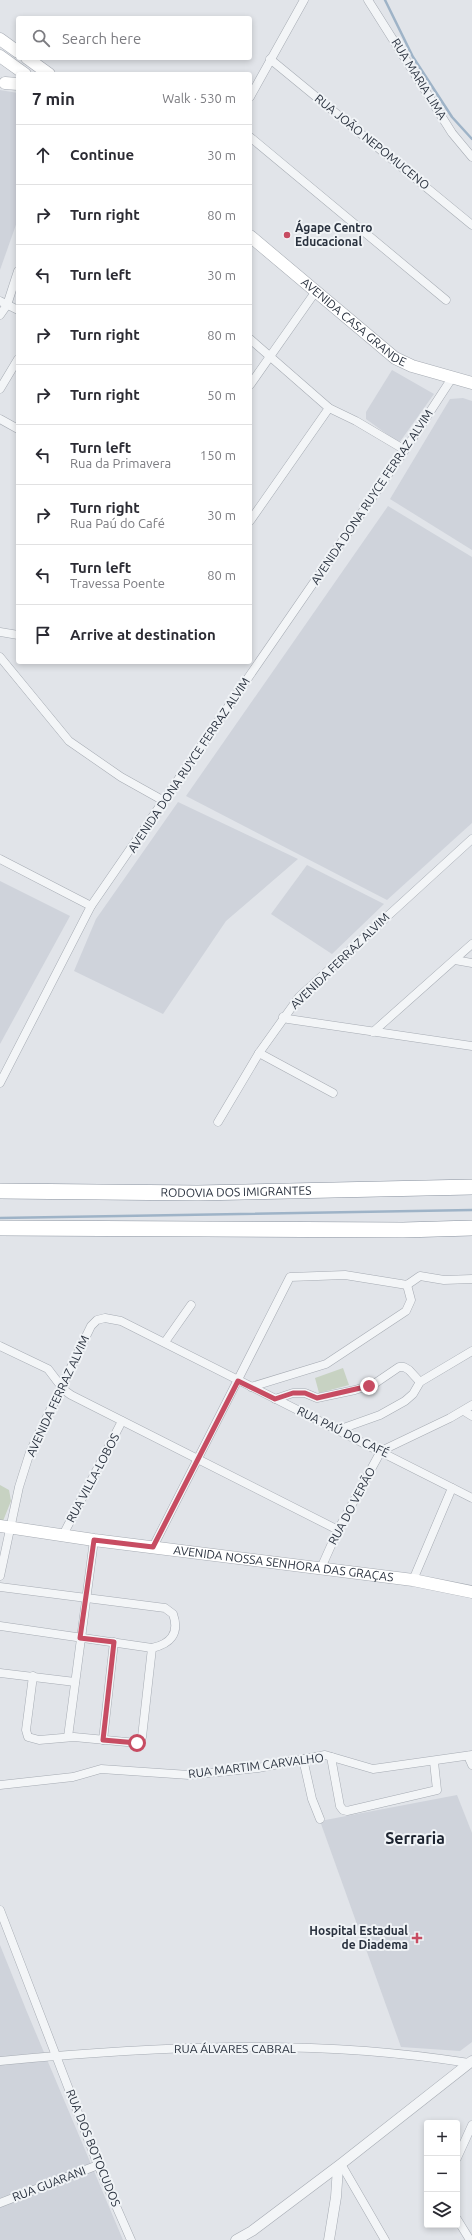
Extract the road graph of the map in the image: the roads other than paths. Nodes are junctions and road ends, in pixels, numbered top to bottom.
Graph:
1 (304, 0) edge
2 (368, 0) edge
3 (0, 39) edge
4 (16, 50) edge
5 (0, 57) edge
6 (270, 59) junction
7 (29, 60) edge
8 (30, 60) edge
9 (23, 72) edge
10 (26, 72) edge
11 (46, 72) edge
12 (16, 78) edge
13 (2, 82) edge
14 (16, 84) edge
15 (252, 93) edge
16 (252, 139) edge
17 (472, 157) edge
18 (472, 225) edge
19 (252, 238) edge
20 (16, 276) edge
21 (316, 291) junction
22 (446, 300) dead end
23 (4, 303) edge
24 (16, 309) edge
25 (0, 315) edge
26 (252, 341) edge
27 (270, 356) junction
28 (16, 362) edge
29 (452, 378) junction
30 (252, 382) edge
31 (472, 383) edge
32 (0, 389) edge
33 (329, 408) junction
34 (0, 419) edge
35 (16, 428) edge
36 (405, 450) junction
37 (252, 518) edge
38 (0, 632) edge
39 (16, 635) edge
40 (0, 657) edge
41 (164, 801) junction
42 (472, 839) edge
43 (0, 859) edge
44 (92, 906) junction
45 (472, 944) edge
46 (455, 960) junction
47 (472, 963) edge
48 (283, 1017) junction
49 (373, 1032) junction
50 (472, 1046) edge
51 (258, 1052) junction
52 (0, 1083) edge
53 (333, 1093) dead end
54 (218, 1122) dead end
55 (472, 1187) edge
56 (0, 1191) edge
57 (0, 1228) edge
58 (472, 1228) edge
59 (472, 1279) edge
60 (407, 1284) junction
61 (191, 1305) dead end
62 (105, 1318) joint
63 (165, 1342) junction
64 (0, 1346) edge
65 (472, 1351) edge
66 (238, 1381) junction
67 (420, 1382) junction
68 (62, 1386) junction
69 (251, 1387) junction
70 (275, 1399) junction
71 (472, 1405) edge
72 (464, 1411) junction
73 (472, 1416) edge
74 (122, 1421) junction
75 (338, 1430) junction
76 (381, 1451) junction
77 (197, 1457) junction
78 (452, 1488) junction
79 (472, 1498) edge
80 (6, 1527) edge
81 (338, 1530) junction
82 (63, 1535) junction
83 (94, 1540) junction
84 (153, 1547) junction
85 (321, 1568) junction
86 (0, 1576) edge
87 (413, 1580) junction
88 (0, 1587) edge
89 (472, 1592) edge
90 (85, 1598) junction
91 (0, 1626) edge
92 (80, 1638) junction
93 (114, 1642) junction
94 (152, 1648) junction
95 (0, 1673) edge
96 (33, 1676) junction
97 (75, 1682) junction
98 (68, 1737) junction
99 (103, 1740) junction
100 (470, 1756) edge
101 (331, 1757) junction
102 (304, 1759) junction
103 (434, 1762) junction
104 (472, 1765) edge
105 (0, 1785) edge
106 (320, 1819) dead end
107 (0, 1910) edge
108 (56, 2056) junction
109 (0, 2061) edge
110 (471, 2062) edge
111 (472, 2125) edge
112 (458, 2156) edge
113 (98, 2165) junction
114 (339, 2166) junction
115 (0, 2203) edge
116 (460, 2224) edge
117 (131, 2240) edge
118 (236, 2240) edge
119 (328, 2240) edge
120 (385, 2240) edge
121 (470, 2240) edge

1 - 6 street
2 - 17 street, RUA MARIA LIMA
3 - 4 main road
4 - 5 street
5 - 9 main road
6 - 15 street
6 - 18 street, RUA JOÃO NEPOMUCENO
7 - 10 street
8 - 11 main road
12 - 13 street
13 - 14 main road
16 - 22 street
19 - 21 main road, AVENIDA CASA GRANDE
20 - 23 street
21 - 27 street
21 - 29 main road, AVENIDA CASA GRANDE
23 - 24 street
23 - 25 street
26 - 27 street
27 - 30 street
27 - 33 street
28 - 32 street
29 - 31 main road, AVENIDA CASA GRANDE
29 - 36 street, AVENIDA DONA RUYCE FERRAZ ALVIM
33 - 36 street
33 - 37 street
34 - 35 street
36 - 41 street, AVENIDA DONA RUYCE FERRAZ ALVIM
38 - 39 street
40 - 41 street
41 - 44 street, AVENIDA DONA RUYCE FERRAZ ALVIM
42 - 48 street, AVENIDA FERRAZ ALVIM
43 - 44 street
44 - 52 street, AVENIDA DONA RUYCE FERRAZ ALVIM
45 - 46 street
46 - 47 street
46 - 49 street
48 - 49 street
48 - 51 street, AVENIDA FERRAZ ALVIM
49 - 50 street
51 - 53 street
51 - 54 street, AVENIDA FERRAZ ALVIM
55 - 56 highway, RODOVIA DOS IMIGRANTES
57 - 58 highway
59 - 60 street
60 - 66 street
60 - 69 street
61 - 63 street
62 - 63 street, RUA PAÚ DO CAFÉ
62 - 68 street, AVENIDA FERRAZ ALVIM
63 - 66 street, RUA PAÚ DO CAFÉ
64 - 68 street
65 - 67 street
66 - 69 street, RUA PAÚ DO CAFÉ
66 - 77 street
67 - 70 street
67 - 75 street
68 - 74 street
68 - 80 street, AVENIDA FERRAZ ALVIM
69 - 70 street, RUA PAÚ DO CAFÉ
70 - 75 street, RUA PAÚ DO CAFÉ
71 - 72 street
72 - 73 street
72 - 76 street
74 - 77 street
74 - 82 street, RUA VILLA-LOBOS
75 - 76 street, RUA PAÚ DO CAFÉ
76 - 78 street, RUA PAÚ DO CAFÉ
76 - 81 street, RUA DO VERÃO
77 - 81 street
77 - 84 street
78 - 79 street, RUA PAÚ DO CAFÉ
78 - 87 street
80 - 82 main road, AVENIDA NOSSA SENHORA DAS GRAÇAS
80 - 86 street, AVENIDA FERRAZ ALVIM
81 - 85 street, RUA DO VERÃO
82 - 83 main road, AVENIDA NOSSA SENHORA DAS GRAÇAS
83 - 84 main road, AVENIDA NOSSA SENHORA DAS GRAÇAS
83 - 90 street
84 - 85 main road, AVENIDA NOSSA SENHORA DAS GRAÇAS
85 - 87 main road, AVENIDA NOSSA SENHORA DAS GRAÇAS
87 - 89 main road, AVENIDA NOSSA SENHORA DAS GRAÇAS
88 - 90 street
90 - 92 street
90 - 94 street
91 - 92 street
92 - 93 street
92 - 97 street
93 - 94 street
93 - 99 street
94 - 99 street
95 - 96 street
96 - 97 street
96 - 98 street
97 - 98 street
98 - 99 street
100 - 103 street, RUA MARTIM CARVALHO
100 - 104 street
101 - 102 street, RUA MARTIM CARVALHO
101 - 103 street, RUA MARTIM CARVALHO
101 - 103 street
102 - 105 street, RUA MARTIM CARVALHO
102 - 106 street
107 - 108 street
108 - 109 street, RUA ÁLVARES CABRAL
108 - 110 street, RUA ÁLVARES CABRAL
108 - 113 street, RUA DOS BOTOCUDOS
110 - 114 street
111 - 112 street
113 - 115 street, RUA GUARANI
113 - 117 street, RUA DOS BOTOCUDOS
114 - 118 street
114 - 119 street
114 - 120 street
116 - 121 street

